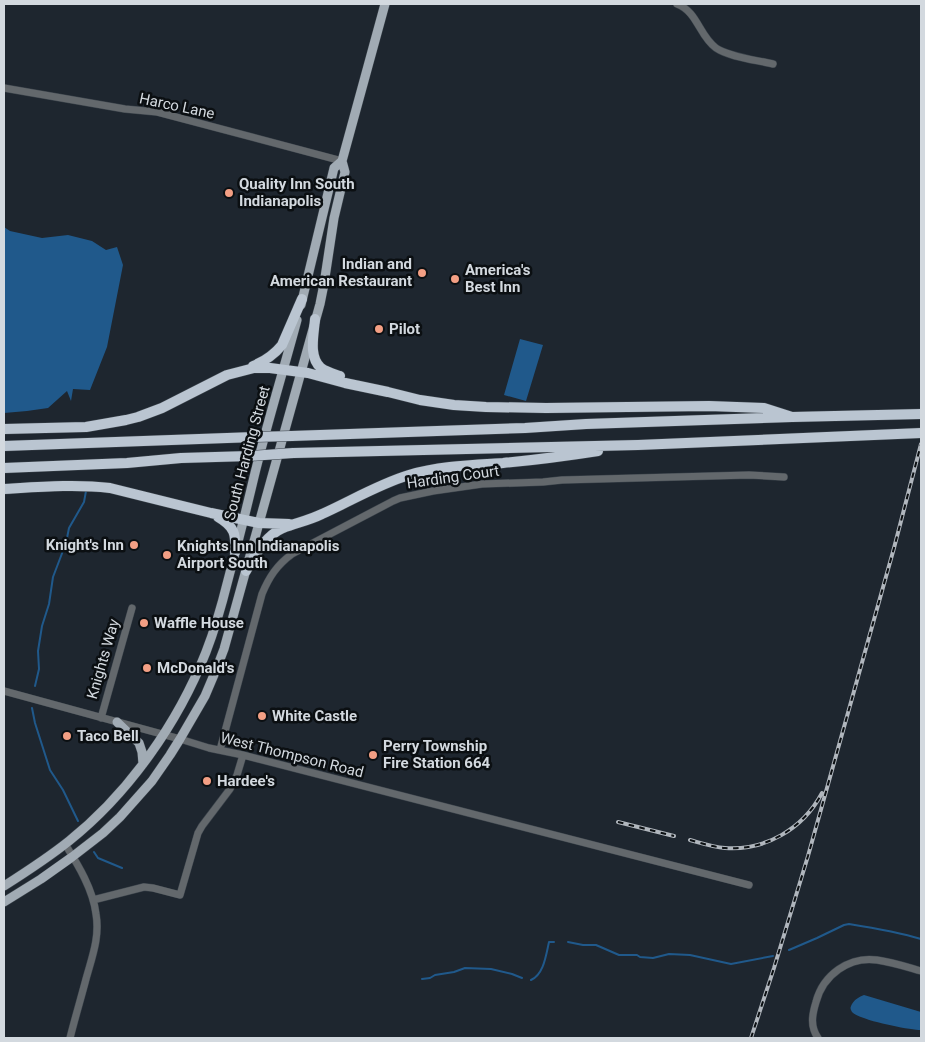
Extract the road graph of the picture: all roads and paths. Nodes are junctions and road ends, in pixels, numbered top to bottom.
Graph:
1 (385, 4) edge
2 (677, 4) edge
3 (773, 64) dead end
4 (4, 88) edge
5 (342, 161) junction
6 (302, 299) junction
7 (315, 319) junction
8 (284, 369) junction
9 (240, 372) junction
10 (300, 372) junction
11 (388, 392) junction
12 (918, 414) edge
13 (792, 417) junction
14 (4, 429) edge
15 (921, 434) edge
16 (638, 445) junction
17 (4, 446) edge
18 (4, 468) edge
19 (784, 477) dead end
20 (4, 489) edge
21 (211, 513) junction
22 (244, 520) junction
23 (259, 523) junction
24 (300, 523) junction
25 (235, 552) junction
26 (246, 571) junction
27 (132, 608) dead end
28 (4, 691) edge
29 (101, 718) junction
30 (117, 722) junction
31 (164, 735) junction
32 (180, 739) junction
33 (220, 750) junction
34 (243, 755) junction
35 (143, 764) junction
36 (65, 844) junction
37 (72, 856) junction
38 (749, 885) dead end
39 (4, 886) edge
40 (93, 900) junction
41 (4, 902) edge
42 (921, 972) edge
43 (70, 1038) edge
44 (818, 1038) edge

1 - 5 main road, South Harding Street
2 - 3 street
4 - 5 street, Harco Lane
5 - 6 main road, South Harding Street
5 - 7 main road, South Harding Street
6 - 8 main road, South Harding Street
6 - 9 highway
7 - 10 main road, South Harding Street
7 - 11 highway
8 - 9 highway
8 - 10 highway
8 - 22 main road, South Harding Street
9 - 14 highway
10 - 11 highway
10 - 23 main road, South Harding Street
11 - 13 highway
12 - 13 highway
13 - 17 highway, bridge
15 - 16 highway
16 - 18 highway, bridge
16 - 24 highway
19 - 33 street, Harding Court
20 - 21 highway
21 - 22 highway
21 - 25 highway
22 - 23 highway
22 - 25 main road, South Harding Street
23 - 24 highway
23 - 26 main road, South Harding Street
24 - 26 highway
25 - 31 main road, South Harding Street
26 - 32 main road, South Harding Street
27 - 29 street, Knights Way
28 - 29 street, West Thompson Road
29 - 30 street, West Thompson Road
30 - 31 street, West Thompson Road
30 - 35 main road
31 - 32 street, West Thompson Road
31 - 35 main road, South Harding Street
32 - 33 street, West Thompson Road
32 - 37 main road, South Harding Street
33 - 34 street, West Thompson Road
34 - 38 street, West Thompson Road
34 - 40 street
35 - 36 main road, South Harding Street
36 - 37 street
36 - 39 main road, South Harding Street
37 - 40 street
37 - 41 main road, South Harding Street
40 - 43 street
42 - 44 street

